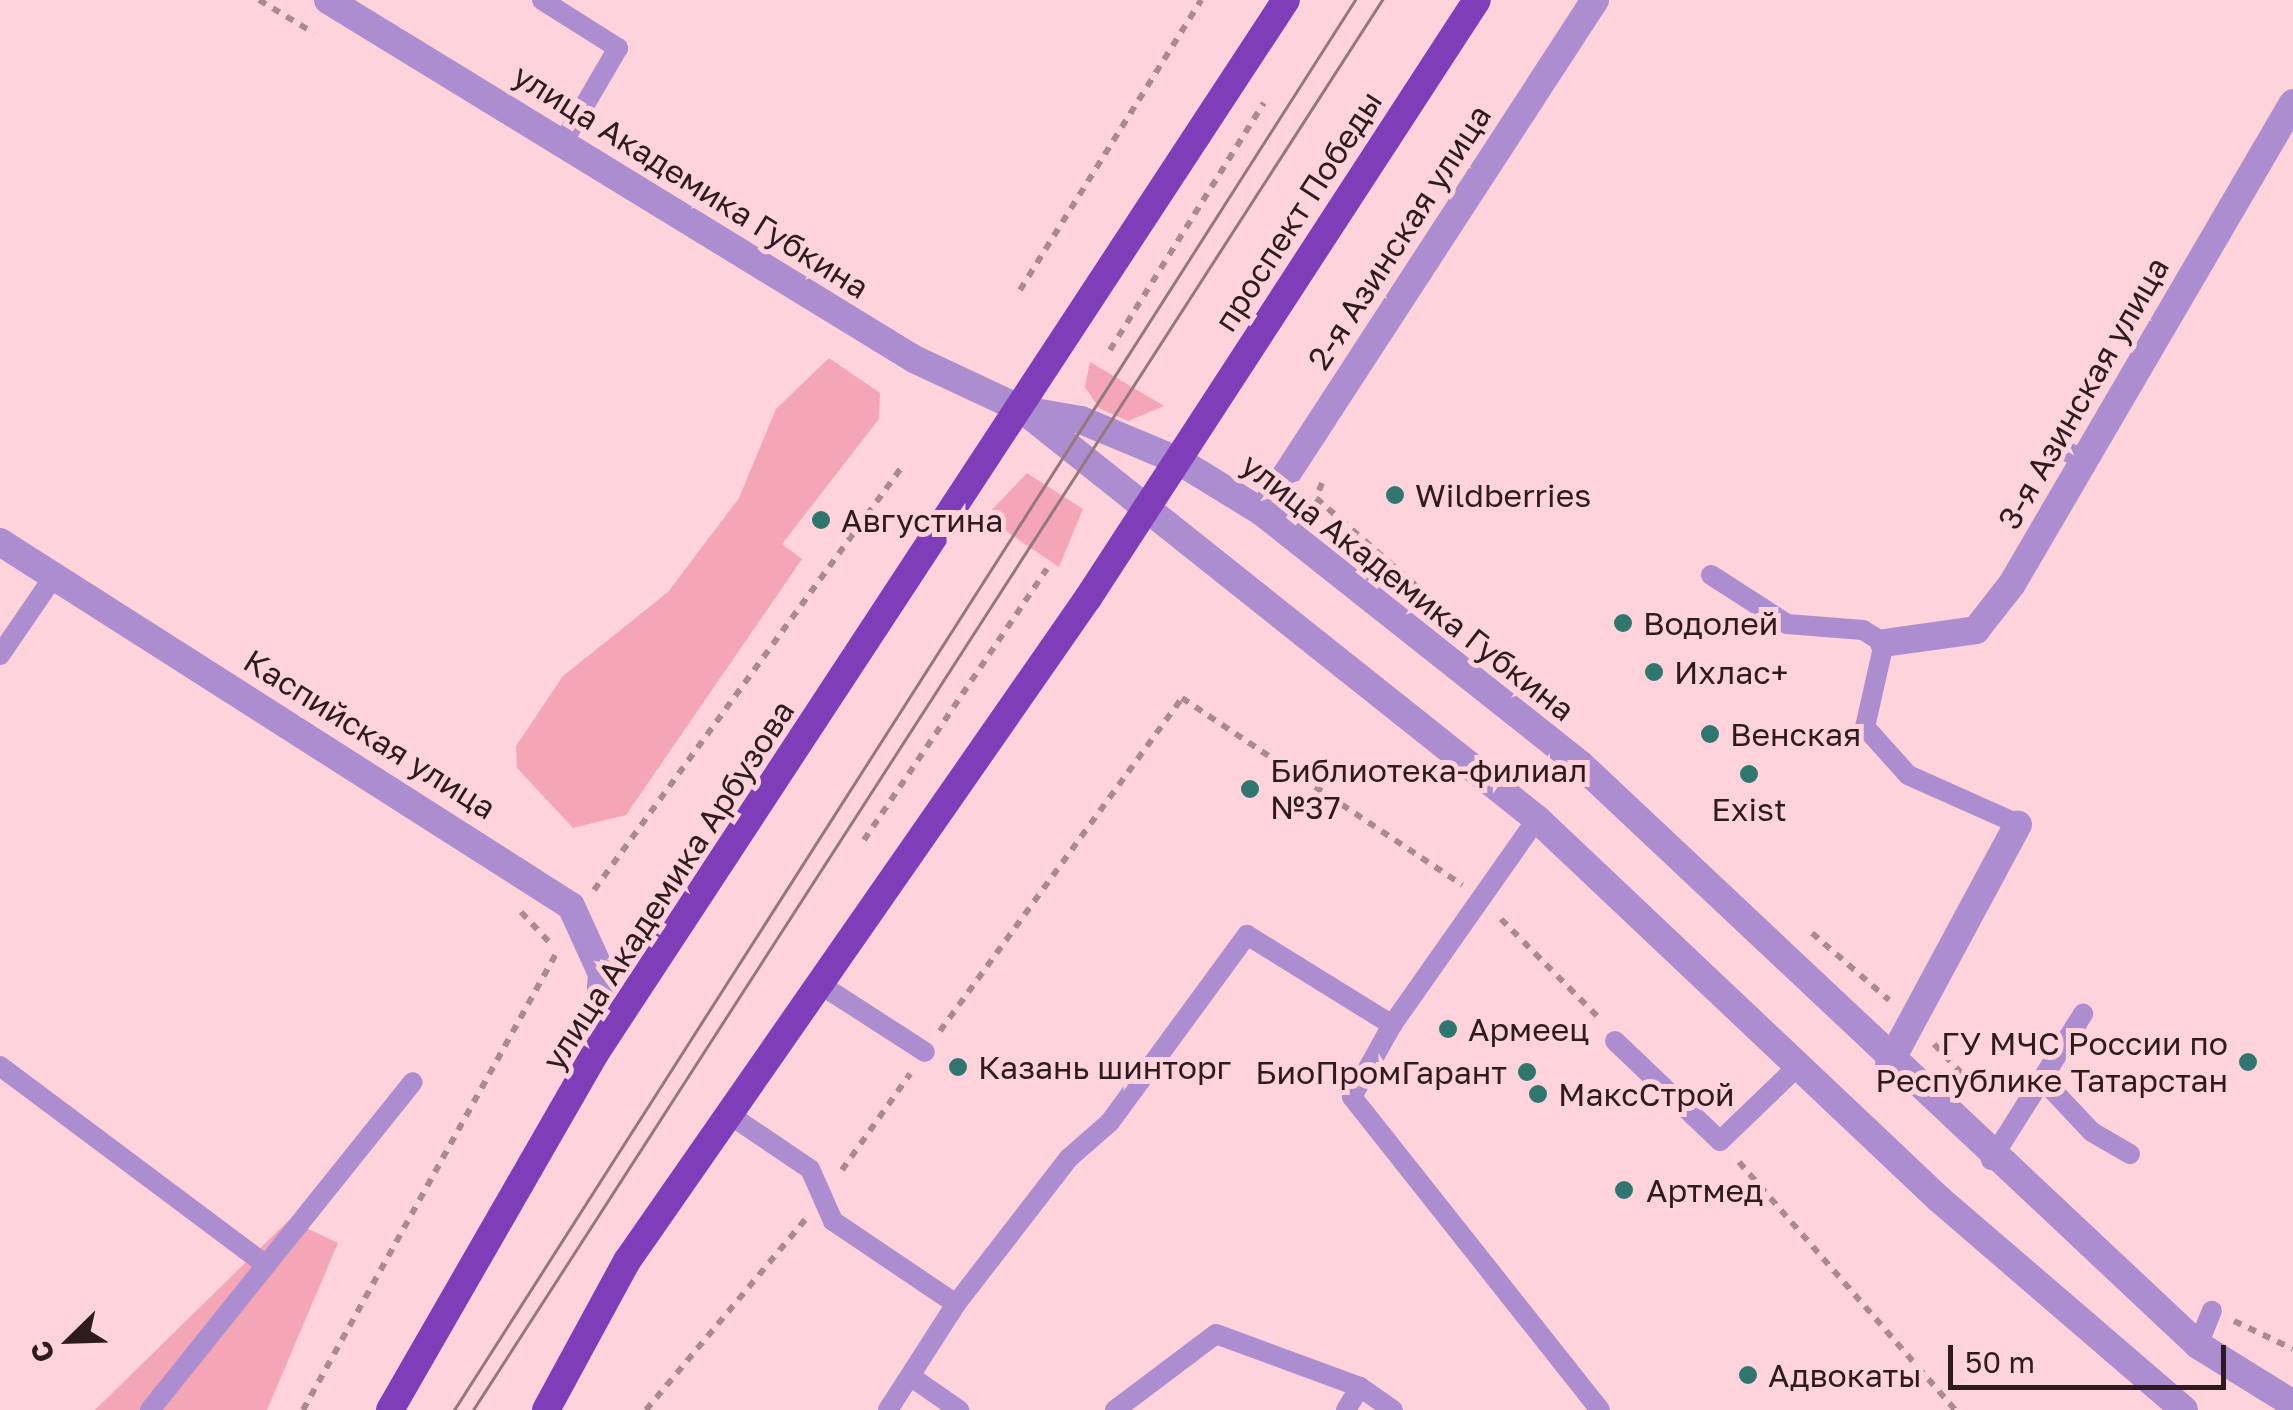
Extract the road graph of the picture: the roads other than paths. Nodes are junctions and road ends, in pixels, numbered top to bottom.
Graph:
1 (328, 0) edge
2 (542, 0) edge
3 (1286, 0) edge
4 (1477, 0) edge
5 (1594, 0) edge
6 (2293, 103) edge
7 (563, 142) junction
8 (1023, 410) junction
9 (2058, 447) dead end
10 (2084, 460) junction
11 (1179, 461) junction
12 (1146, 510) junction
13 (1262, 512) junction
14 (0, 542) edge
15 (1710, 575) dead end
16 (54, 576) junction
17 (1884, 643) junction
18 (0, 655) edge
19 (1537, 818) junction
20 (2018, 824) joint
21 (818, 983) junction
22 (2084, 1014) dead end
23 (1392, 1025) junction
24 (1615, 1041) dead end
25 (596, 1052) junction
26 (925, 1052) dead end
27 (1889, 1064) junction
28 (0, 1066) edge
29 (1798, 1066) junction
30 (2042, 1079) junction
31 (413, 1082) dead end
32 (727, 1113) junction
33 (2130, 1154) dead end
34 (1990, 1160) junction
35 (266, 1265) junction
36 (956, 1304) junction
37 (2212, 1311) dead end
38 (2198, 1346) junction
39 (910, 1376) junction
40 (1360, 1387) junction
41 (2293, 1404) edge
42 (2176, 1408) edge
43 (150, 1410) edge
44 (390, 1410) edge
45 (546, 1410) edge
46 (888, 1410) edge
47 (959, 1410) edge
48 (1115, 1410) edge
49 (1346, 1410) edge
50 (1393, 1410) edge
51 (1600, 1410) edge

1 - 7 street, улица Академика Губкина
2 - 7 lane
3 - 8 main road
4 - 11 main road, проспект Победы
5 - 13 street, 2-я Азинская улица
6 - 10 street, 3-я Азинская улица
7 - 8 street, улица Академика Губкина
8 - 11 street, улица Академика Губкина
8 - 12 street, улица Академика Губкина
8 - 25 main road, улица Академика Арбузова
9 - 10 lane
10 - 17 street, 3-я Азинская улица
11 - 12 main road
11 - 13 street, улица Академика Губкина
12 - 19 street, улица Академика Губкина
12 - 21 main road
13 - 27 street, улица Академика Губкина
14 - 16 street, Каспийская улица
15 - 17 lane
16 - 18 lane
16 - 25 street, Каспийская улица
17 - 20 lane
19 - 23 lane
19 - 29 street, улица Академика Губкина
20 - 27 street
21 - 26 lane
21 - 32 main road
22 - 30 lane
23 - 36 lane
23 - 51 lane
24 - 29 lane
25 - 44 main road, улица Академика Арбузова
27 - 34 street, улица Академика Губкина
28 - 35 lane
29 - 42 street, улица Академика Губкина
30 - 33 lane
30 - 34 lane
31 - 35 lane
32 - 36 lane
32 - 45 main road
34 - 38 street, улица Академика Губкина
35 - 43 lane
36 - 39 lane
37 - 38 lane
38 - 41 street, улица Академика Губкина
39 - 46 lane
39 - 47 lane
40 - 48 lane
40 - 49 lane
40 - 50 lane

